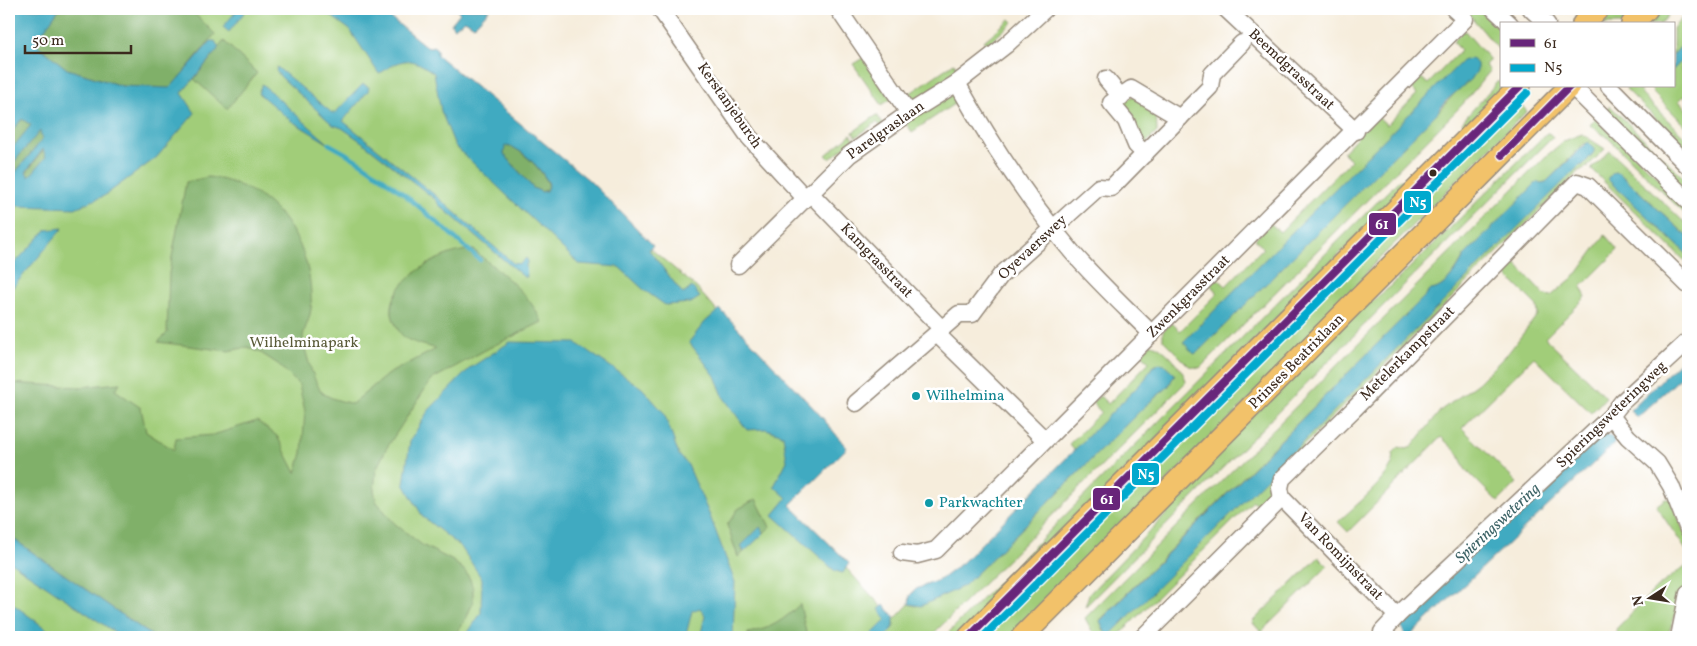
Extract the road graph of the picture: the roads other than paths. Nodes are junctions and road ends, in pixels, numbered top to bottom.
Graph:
1 (660, 9) edge
2 (838, 9) edge
3 (1045, 9) edge
4 (1226, 9) edge
5 (1494, 9) edge
6 (1531, 9) edge
7 (1598, 9) edge
8 (1647, 9) edge
9 (1459, 14) edge
10 (1508, 22) edge
11 (1545, 22) edge
12 (1585, 22) edge
13 (1634, 22) edge
14 (1242, 43) dead end
15 (1106, 79) dead end
16 (957, 83) junction
17 (1518, 88) edge
18 (1569, 88) edge
19 (1573, 88) edge
20 (1612, 88) edge
21 (1121, 97) junction
22 (1161, 106) junction
23 (909, 113) junction
24 (1180, 118) junction
25 (1356, 132) junction
26 (1161, 137) junction
27 (1145, 154) junction
28 (1688, 166) edge
29 (808, 195) junction
30 (1688, 201) edge
31 (1053, 228) junction
32 (738, 265) dead end
33 (1688, 285) edge
34 (947, 328) junction
35 (1152, 334) junction
36 (1688, 341) edge
37 (856, 403) dead end
38 (1612, 416) junction
39 (1045, 440) junction
40 (1282, 498) junction
41 (1688, 529) edge
42 (902, 553) dead end
43 (1688, 593) edge
44 (1398, 616) junction
45 (1385, 635) edge
46 (969, 637) edge
47 (1022, 637) edge
48 (1143, 637) edge
49 (1678, 637) edge

1 - 29 street, Kerstanjeburch
2 - 23 street
3 - 16 street, Parelgraslaan
4 - 25 street, Beemdgrasstraat
5 - 10 street
6 - 11 street
7 - 12 main road
8 - 13 main road
9 - 25 street, Zwenkgrasstraat
14 - 24 street, Oyevaerswey
15 - 21 street
16 - 23 street, Parelgraslaan
16 - 31 street
17 - 46 main road
18 - 47 main road, Prinses Beatrixlaan
19 - 30 street
20 - 28 street
21 - 22 street
21 - 27 street
22 - 24 street
22 - 26 street
23 - 29 street, Parelgraslaan
24 - 26 street, Oyevaerswey
25 - 35 street, Zwenkgrasstraat
26 - 27 street, Oyevaerswey
27 - 31 street, Oyevaerswey
29 - 32 street, Parelgraslaan
29 - 34 street, Kamgrasstraat
31 - 34 street, Oyevaerswey
31 - 35 street
33 - 40 street, Metelerkampstraat
34 - 37 street, Oyevaerswey
34 - 39 street, Kamgrasstraat
35 - 39 street, Zwenkgrasstraat
36 - 38 street, Spieringsweteringweg
38 - 41 street
38 - 44 street, Spieringsweteringweg
39 - 42 street, Zwenkgrasstraat
40 - 44 street, Van Romijnstraat
40 - 48 street
43 - 49 street
44 - 45 street, Spieringsweteringweg

